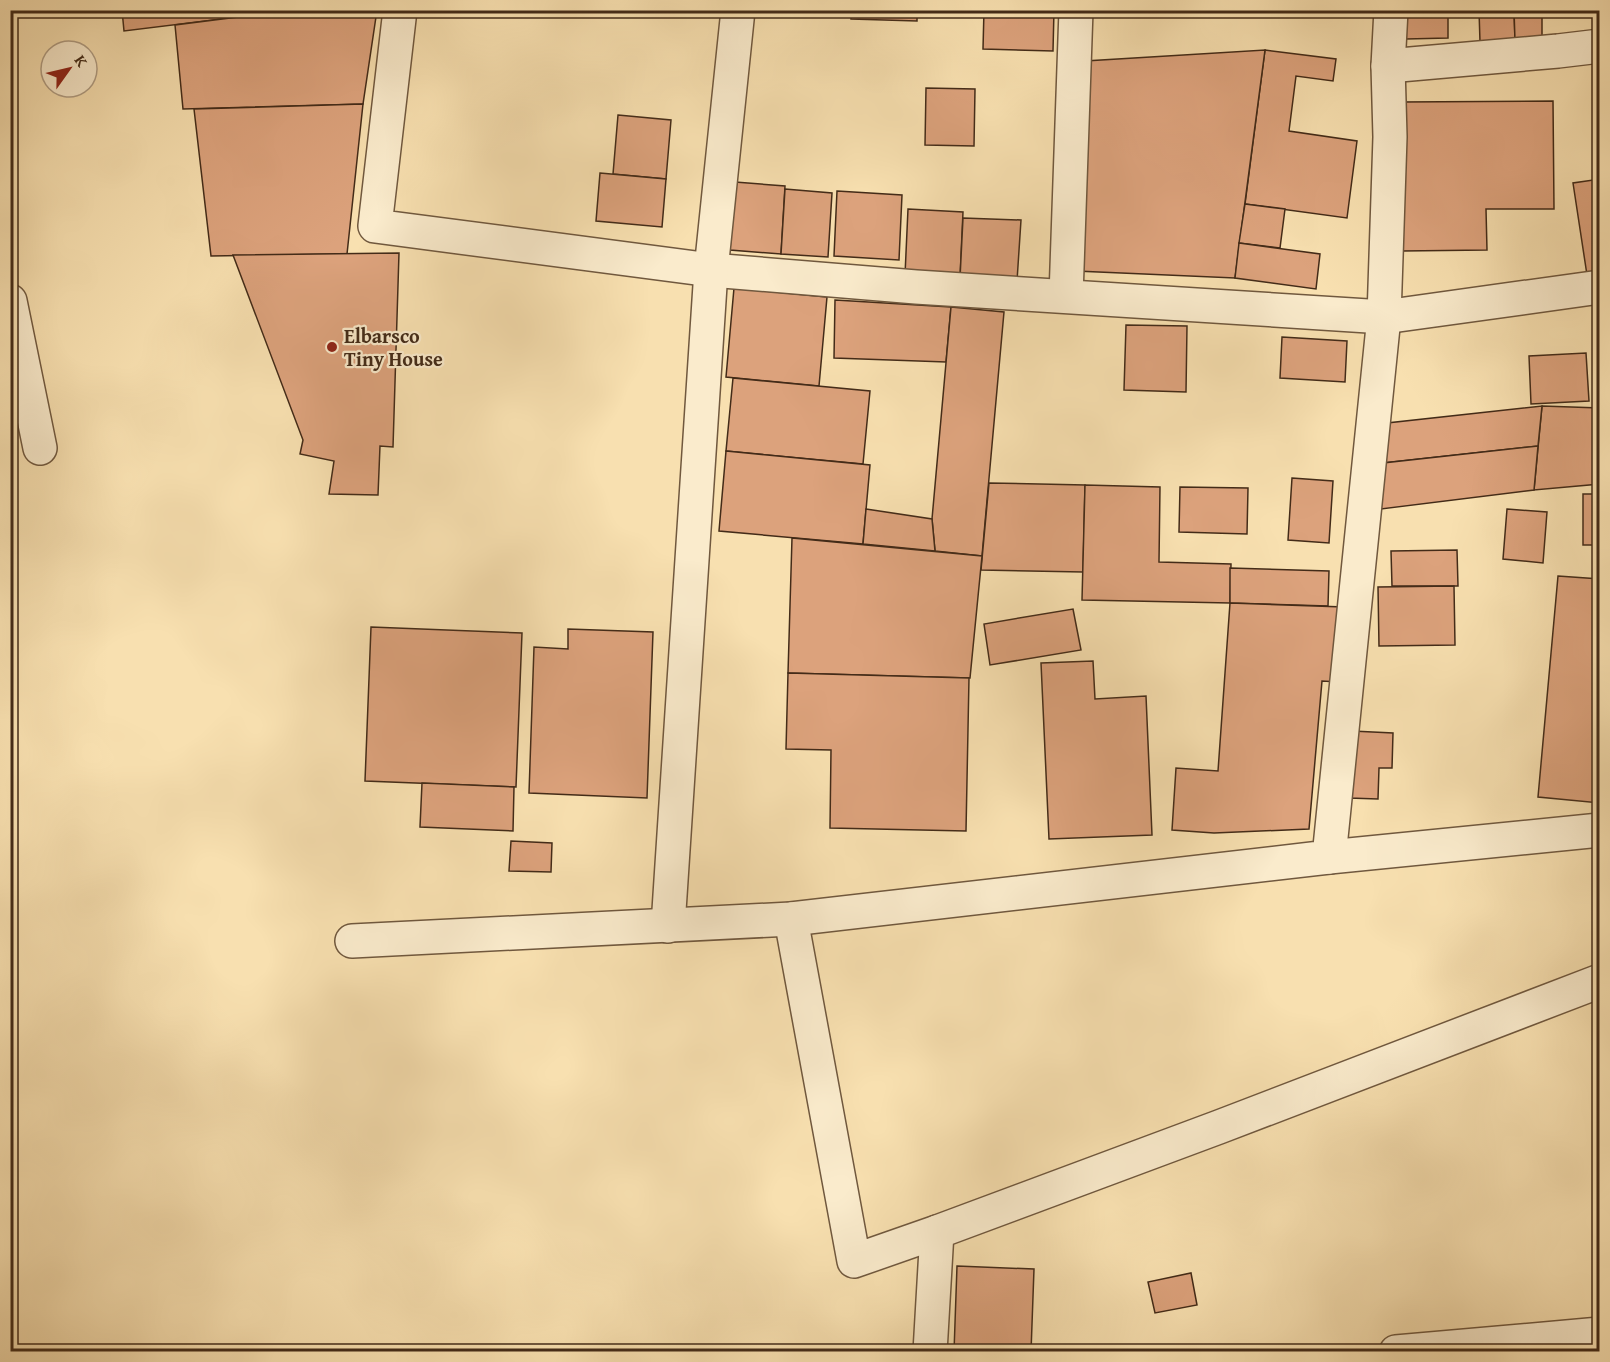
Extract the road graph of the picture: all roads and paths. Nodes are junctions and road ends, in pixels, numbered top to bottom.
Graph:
1 (400, 10) edge
2 (738, 10) edge
3 (1076, 10) edge
4 (1391, 10) edge
5 (1599, 46) edge
6 (1388, 66) junction
7 (711, 270) junction
8 (1599, 287) edge
9 (1066, 296) junction
10 (10, 301) edge
11 (1384, 317) junction
12 (40, 448) dead end
13 (1599, 830) edge
14 (1329, 857) junction
15 (791, 920) junction
16 (668, 926) junction
17 (352, 941) dead end
18 (1599, 981) edge
19 (937, 1232) junction
20 (1599, 1335) edge
21 (930, 1352) edge
22 (1396, 1352) edge

1 - 7 street
2 - 7 street
3 - 9 street
4 - 6 street
5 - 6 street
6 - 11 street
7 - 9 street
7 - 16 street
8 - 11 street
9 - 11 street
10 - 12 street
11 - 14 street
13 - 14 street
14 - 15 street
15 - 16 street
15 - 19 street
16 - 17 street
18 - 19 street
19 - 21 street
20 - 22 street

